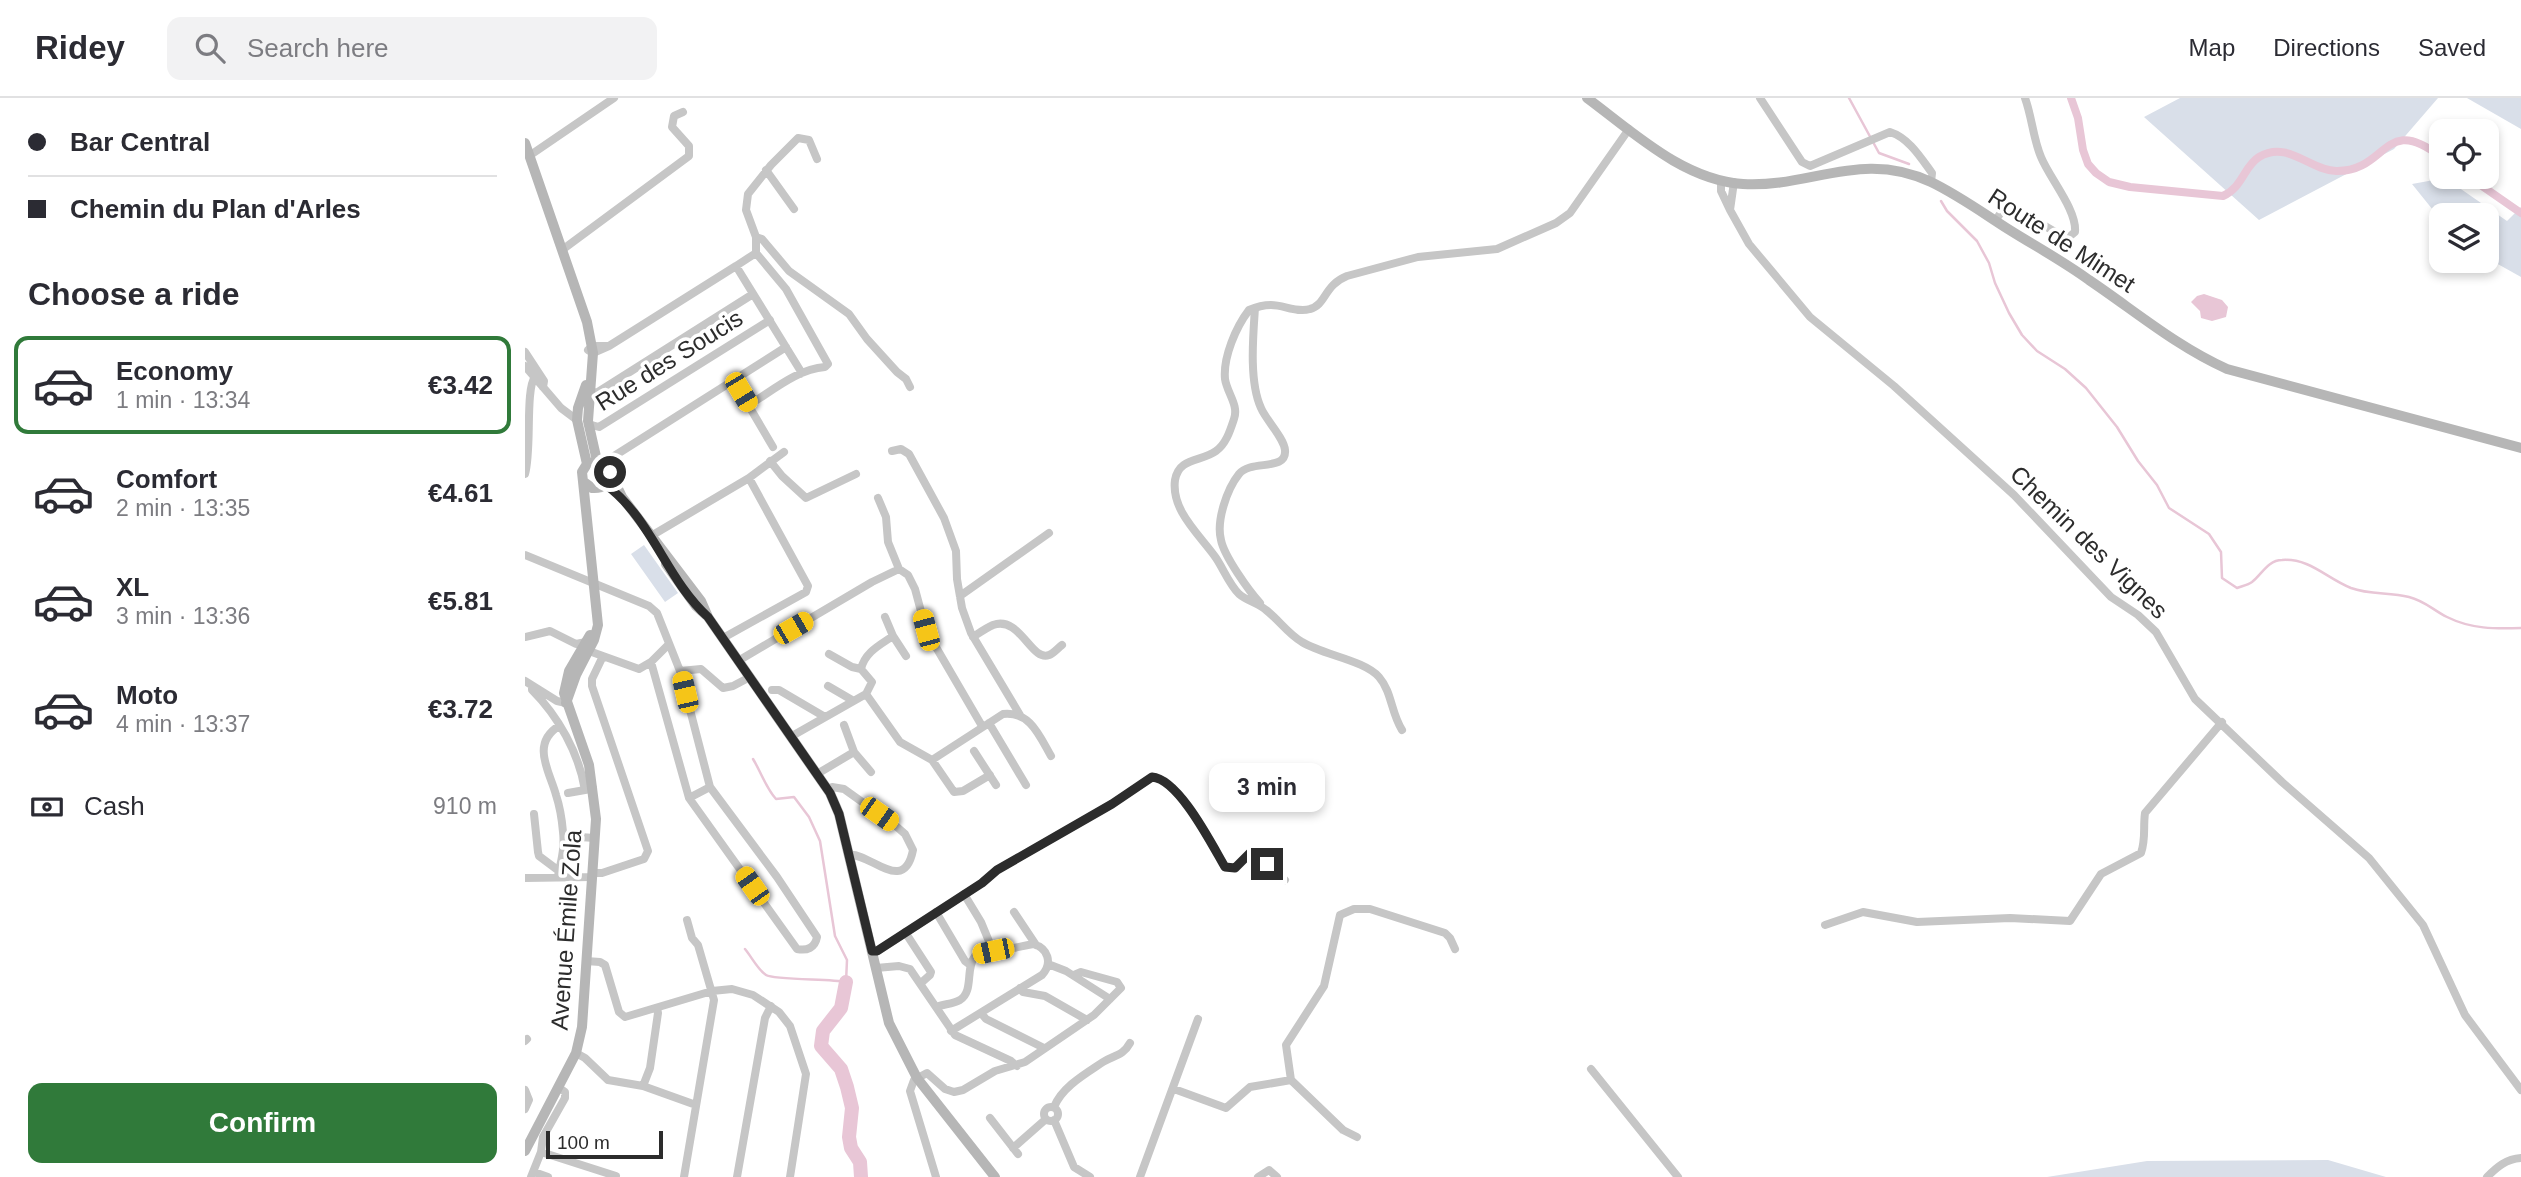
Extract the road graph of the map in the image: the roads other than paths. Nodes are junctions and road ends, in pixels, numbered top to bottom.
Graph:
1 (614, 98) edge
2 (1587, 98) edge
3 (1760, 98) edge
4 (2025, 98) edge
5 (683, 112) dead end
6 (1629, 129) junction
7 (525, 144) edge
8 (529, 156) junction
9 (817, 159) dead end
10 (767, 170) junction
11 (1721, 180) junction
12 (1734, 182) junction
13 (1931, 182) junction
14 (793, 209) dead end
15 (1730, 210) junction
16 (1995, 221) junction
17 (756, 237) junction
18 (562, 250) junction
19 (756, 253) junction
20 (736, 266) junction
21 (753, 294) junction
22 (1255, 308) junction
23 (770, 320) junction
24 (786, 347) junction
25 (591, 350) junction
26 (525, 352) edge
27 (525, 366) edge
28 (800, 374) junction
29 (535, 377) junction
30 (733, 379) junction
31 (543, 387) junction
32 (910, 387) dead end
33 (590, 393) junction
34 (557, 403) junction
35 (749, 405) junction
36 (578, 408) junction
37 (585, 420) junction
38 (773, 447) dead end
39 (2521, 449) edge
40 (892, 451) dead end
41 (784, 452) dead end
42 (770, 461) junction
43 (600, 465) junction
44 (525, 474) edge
45 (856, 474) dead end
46 (749, 478) junction
47 (584, 482) junction
48 (602, 486) junction
49 (622, 497) junction
50 (878, 498) dead end
51 (585, 509) junction
52 (1049, 533) dead end
53 (653, 540) junction
54 (525, 555) edge
55 (899, 569) junction
56 (594, 583) junction
57 (960, 596) junction
58 (1264, 608) junction
59 (885, 617) dead end
60 (893, 636) junction
61 (525, 637) edge
62 (973, 637) junction
63 (723, 638) junction
64 (668, 645) junction
65 (1062, 645) dead end
66 (587, 646) junction
67 (829, 654) dead end
68 (603, 656) junction
69 (906, 656) dead end
70 (738, 661) junction
71 (651, 662) junction
72 (861, 669) junction
73 (680, 671) junction
74 (750, 677) junction
75 (529, 684) edge
76 (828, 685) dead end
77 (772, 690) dead end
78 (866, 694) junction
79 (852, 700) junction
80 (566, 703) junction
81 (1020, 715) junction
82 (825, 717) junction
83 (2222, 722) junction
84 (843, 725) dead end
85 (985, 725) junction
86 (559, 726) junction
87 (1402, 730) dead end
88 (792, 736) junction
89 (974, 751) dead end
90 (854, 752) junction
91 (1051, 756) dead end
92 (932, 760) junction
93 (871, 772) dead end
94 (817, 774) junction
95 (989, 775) junction
96 (996, 785) dead end
97 (1026, 785) dead end
98 (710, 787) junction
99 (589, 789) junction
100 (828, 789) junction
101 (568, 793) dead end
102 (689, 798) junction
103 (534, 814) dead end
104 (564, 836) junction
105 (595, 838) junction
106 (849, 855) junction
107 (559, 874) junction
108 (592, 875) junction
109 (525, 878) edge
110 (1285, 880) dead end
111 (964, 894) junction
112 (936, 912) junction
113 (1014, 912) dead end
114 (687, 920) dead end
115 (1825, 925) dead end
116 (905, 933) junction
117 (1035, 944) junction
118 (1455, 949) dead end
119 (872, 951) junction
120 (993, 951) junction
121 (586, 961) junction
122 (969, 964) junction
123 (1048, 964) junction
124 (876, 968) junction
125 (1074, 975) junction
126 (921, 982) junction
127 (1020, 988) junction
128 (712, 991) junction
129 (1110, 999) junction
130 (771, 1006) junction
131 (936, 1007) junction
132 (657, 1008) junction
133 (981, 1013) junction
134 (1198, 1019) dead end
135 (1087, 1020) junction
136 (951, 1031) junction
137 (1130, 1043) dead end
138 (1044, 1048) junction
139 (576, 1054) junction
140 (1017, 1066) junction
141 (1591, 1069) dead end
142 (916, 1078) junction
143 (1291, 1080) junction
144 (643, 1086) junction
145 (558, 1087) junction
146 (1174, 1089) junction
147 (525, 1090) edge
148 (2521, 1090) edge
149 (696, 1105) junction
150 (525, 1109) edge
151 (990, 1118) dead end
152 (1050, 1120) junction
153 (529, 1131) edge
154 (1357, 1137) dead end
155 (525, 1151) edge
156 (541, 1152) junction
157 (2521, 1158) edge
158 (532, 1175) edge
159 (548, 1177) edge
160 (615, 1177) edge
161 (684, 1177) edge
162 (737, 1177) edge
163 (790, 1177) edge
164 (936, 1177) edge
165 (995, 1177) edge
166 (1090, 1177) edge
167 (1140, 1177) edge
168 (1258, 1177) edge
169 (1277, 1177) edge
170 (1678, 1177) edge
171 (2487, 1177) edge

1 - 8 street
2 - 6 main road, Route de Mimet
3 - 13 street
4 - 16 street
5 - 18 street
6 - 11 main road, Route de Mimet
6 - 22 street
7 - 8 main road
8 - 18 main road
9 - 10 street
10 - 14 street
10 - 17 street
11 - 12 main road, Route de Mimet
11 - 15 street, Chemin des Vignes
12 - 13 main road, Route de Mimet
12 - 15 street
13 - 16 main road, Route de Mimet
15 - 83 street, Chemin des Vignes
16 - 39 main road, Route de Mimet
17 - 19 street
17 - 32 street
18 - 25 main road
19 - 20 street
19 - 28 street
20 - 21 street
20 - 25 street
21 - 23 street
21 - 33 street
22 - 58 street
22 - 58 street
23 - 24 street
23 - 37 street, Rue des Soucis
24 - 28 street
24 - 30 street
25 - 33 main road
25 - 36 main road
26 - 31 street
27 - 29 street
28 - 35 street
29 - 31 street
29 - 44 street
30 - 35 street
30 - 43 street
31 - 34 street
33 - 37 main road
34 - 36 street
34 - 37 street
35 - 38 street
36 - 37 main road
37 - 43 main road
40 - 57 street
41 - 42 street
42 - 45 street
42 - 46 street
43 - 47 main road, Avenue Émile Zola
43 - 48 main road
43 - 49 main road
46 - 53 street
46 - 63 street
47 - 48 main road
47 - 51 main road, Avenue Émile Zola
48 - 49 main road
48 - 51 main road
49 - 53 main road
50 - 55 street
51 - 56 main road, Avenue Émile Zola
52 - 57 street
53 - 63 main road
54 - 56 street
55 - 70 street
55 - 85 street
56 - 64 street
56 - 66 main road, Avenue Émile Zola
57 - 62 street
58 - 87 street
59 - 60 street
60 - 69 street
60 - 72 street
61 - 66 street
62 - 65 street
62 - 81 street
63 - 70 main road
64 - 71 street
64 - 73 street
66 - 68 street
66 - 80 main road, Avenue Émile Zola
67 - 72 street
68 - 71 street
68 - 108 street
70 - 74 main road
71 - 102 street
72 - 78 street
73 - 74 street
73 - 98 street
74 - 88 main road
75 - 80 street
75 - 86 street
76 - 79 street
77 - 82 street
78 - 79 street
78 - 92 street
79 - 82 street
80 - 99 main road, Avenue Émile Zola
81 - 85 street
81 - 91 street
82 - 88 street
83 - 115 street
83 - 148 street, Chemin des Vignes
84 - 90 street
85 - 92 street
85 - 97 street
86 - 99 street
86 - 104 street
88 - 94 main road
89 - 95 street
90 - 93 street
90 - 94 street
92 - 95 street
94 - 100 main road
95 - 96 street
98 - 102 street
98 - 102 street
99 - 101 street
99 - 105 main road, Avenue Émile Zola
100 - 106 main road
100 - 106 street
103 - 107 street
104 - 105 street
104 - 107 street
105 - 108 main road, Avenue Émile Zola
106 - 119 main road
107 - 108 street
107 - 109 street
108 - 121 main road, Avenue Émile Zola
110 - 111 street
111 - 112 street
111 - 120 street
112 - 116 street
112 - 122 street
113 - 117 street
114 - 128 street
116 - 119 street
116 - 126 street
117 - 120 street
117 - 123 street
118 - 143 street
119 - 124 main road
120 - 122 street
121 - 132 street
121 - 139 main road, Avenue Émile Zola
122 - 131 street
123 - 125 street
123 - 127 street
124 - 126 street
124 - 142 main road
125 - 129 street
125 - 129 street
126 - 131 street
127 - 133 street
127 - 135 street
128 - 130 street
128 - 132 street
128 - 149 street
129 - 135 street
130 - 162 street
130 - 163 street
131 - 136 street
132 - 144 street
133 - 136 street
133 - 138 street
134 - 146 street
135 - 138 street
136 - 140 street
137 - 152 street
138 - 140 street
139 - 144 street
139 - 145 main road, Avenue Émile Zola
140 - 142 street
141 - 170 street
142 - 164 street
142 - 165 main road
143 - 146 street
143 - 154 street
144 - 149 street
145 - 153 main road, Avenue Émile Zola
145 - 156 street
146 - 167 street
147 - 150 street
149 - 161 street
151 - 152 street
152 - 166 street
153 - 155 main road, Avenue Émile Zola
156 - 158 street
156 - 160 street
157 - 171 street
158 - 159 street
168 - 169 street

